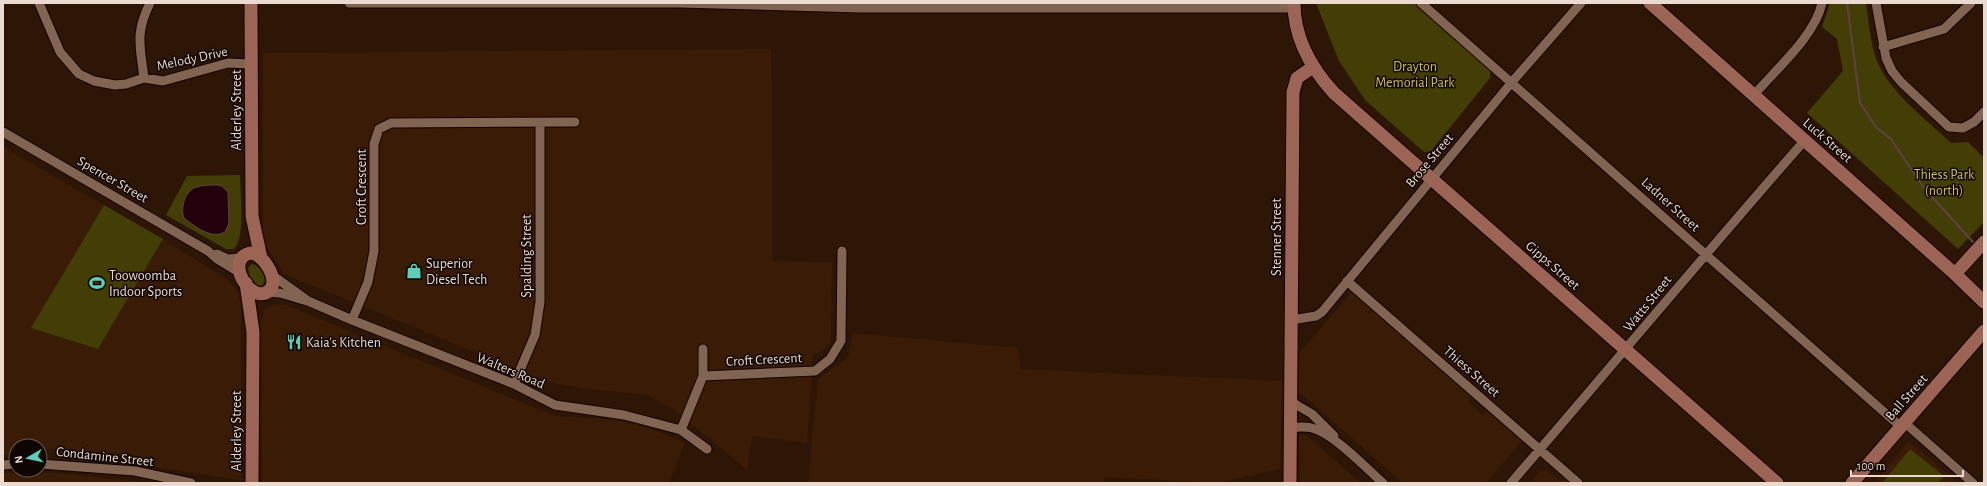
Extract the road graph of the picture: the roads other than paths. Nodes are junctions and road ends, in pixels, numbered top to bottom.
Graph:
1 (39, 3) edge
2 (150, 3) edge
3 (251, 3) edge
4 (348, 3) edge
5 (694, 3) edge
6 (1421, 3) edge
7 (1581, 3) edge
8 (1650, 3) edge
9 (1822, 3) edge
10 (1876, 3) edge
11 (1970, 3) edge
12 (426, 4) edge
13 (741, 4) edge
14 (826, 5) edge
15 (1071, 5) edge
16 (1175, 5) edge
17 (1294, 5) edge
18 (968, 6) edge
19 (1883, 47) junction
20 (251, 64) junction
21 (1313, 67) junction
22 (144, 78) junction
23 (1512, 82) junction
24 (1754, 95) junction
25 (1984, 112) edge
26 (575, 122) dead end
27 (540, 123) junction
28 (3, 132) edge
29 (1805, 140) junction
30 (1431, 180) junction
31 (252, 216) junction
32 (1984, 242) edge
33 (208, 251) junction
34 (842, 251) dead end
35 (1705, 254) junction
36 (242, 257) junction
37 (261, 258) junction
38 (1955, 274) junction
39 (272, 275) junction
40 (243, 278) junction
41 (1347, 281) junction
42 (266, 293) junction
43 (308, 301) junction
44 (1984, 302) edge
45 (352, 320) junction
46 (1291, 320) junction
47 (1984, 331) edge
48 (253, 332) junction
49 (703, 349) dead end
50 (1626, 350) junction
51 (703, 376) junction
52 (514, 384) junction
53 (1290, 401) junction
54 (1903, 425) junction
55 (1290, 428) junction
56 (681, 430) junction
57 (1339, 443) junction
58 (707, 449) dead end
59 (1540, 450) junction
60 (48, 465) edge
61 (191, 483) edge
62 (252, 483) edge
63 (1290, 483) edge
64 (1383, 483) edge
65 (1511, 483) edge
66 (1578, 483) edge
67 (1777, 483) edge
68 (1852, 483) edge
69 (1973, 483) edge

1 - 22 street, Melody Drive
2 - 22 street
3 - 20 main road, Alderley Street
4 - 12 street
5 - 12 street
5 - 13 street
6 - 23 street, Ladner Street
7 - 23 street, Brose Street
8 - 24 main road, Luck Street
9 - 24 street
10 - 19 street
11 - 19 street
13 - 14 street
14 - 18 street
15 - 16 street
15 - 18 street
16 - 17 street
17 - 21 main road
19 - 25 street
20 - 22 street, Melody Drive
20 - 31 main road, Alderley Street
21 - 30 main road, Gipps Street
21 - 46 main road, Stenner Street
23 - 30 street, Brose Street
23 - 35 street, Ladner Street
24 - 29 main road, Luck Street
26 - 27 street, Croft Crescent
27 - 45 street, Croft Crescent
27 - 52 street, Spalding Street
28 - 33 street, Spencer Street
29 - 35 street, Watts Street
29 - 38 main road, Luck Street
30 - 41 street, Brose Street
30 - 50 main road, Gipps Street
31 - 36 main road, Alderley Street
31 - 37 main road, Alderley Street
32 - 38 main road
33 - 36 street, Spencer Street
33 - 40 street, Spencer Street
34 - 51 street, Croft Crescent
35 - 50 street, Watts Street
35 - 54 street, Ladner Street
36 - 37 main road
36 - 40 main road
37 - 39 main road
38 - 44 main road, Luck Street
39 - 42 main road
39 - 43 street, Walters Road
40 - 42 main road
40 - 48 main road, Alderley Street
41 - 46 street, Brose Street
41 - 59 street, Thiess Street
42 - 43 street, Walters Road
42 - 48 main road, Alderley Street
43 - 45 street, Walters Road
45 - 52 street, Walters Road
46 - 53 main road, Stenner Street
47 - 54 main road, Ball Street
48 - 62 main road, Alderley Street
49 - 51 street
50 - 59 street, Watts Street
50 - 67 main road, Gipps Street
51 - 56 street
52 - 56 street, Walters Road
53 - 55 main road, Stenner Street
53 - 57 street
54 - 68 main road, Ball Street
54 - 69 street, Ladner Street
55 - 57 street
55 - 63 main road, Stenner Street
56 - 58 street, Walters Road
57 - 64 street
59 - 65 street, Watts Street
59 - 66 street, Thiess Street
60 - 61 street, Condamine Street

